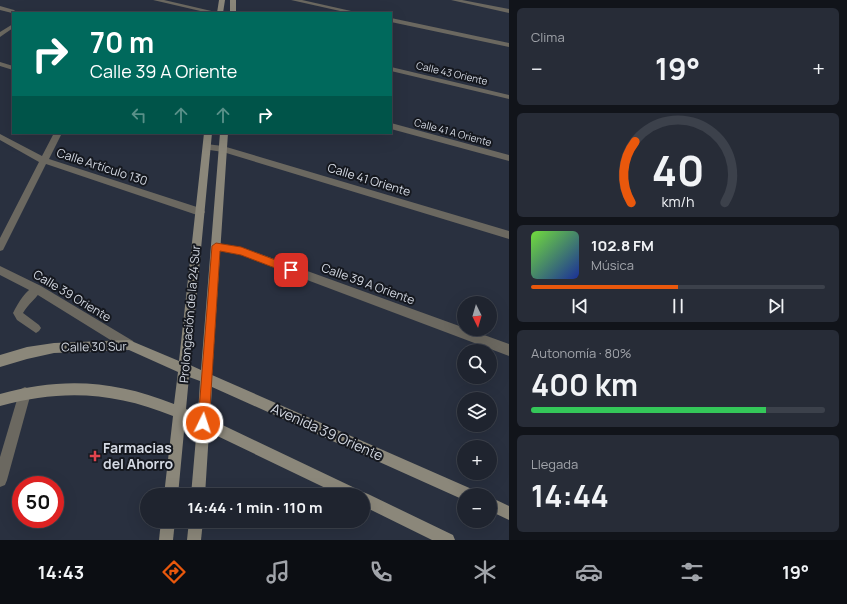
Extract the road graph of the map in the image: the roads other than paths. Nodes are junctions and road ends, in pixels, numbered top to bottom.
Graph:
1 (156, 0) edge
2 (222, 0) edge
3 (233, 0) edge
4 (294, 0) edge
5 (454, 0) edge
6 (170, 4) edge
7 (0, 8) edge
8 (12, 11) dead end
9 (509, 11) edge
10 (212, 12) edge
11 (220, 12) edge
12 (232, 12) edge
13 (352, 12) edge
14 (392, 20) edge
15 (12, 27) edge
16 (0, 35) edge
17 (509, 45) edge
18 (0, 64) edge
19 (12, 68) edge
20 (392, 69) edge
21 (509, 97) edge
22 (392, 126) edge
23 (57, 134) edge
24 (208, 134) edge
25 (224, 134) edge
26 (0, 137) edge
27 (206, 147) junction
28 (223, 149) junction
29 (509, 158) edge
30 (43, 160) junction
31 (200, 212) junction
32 (509, 235) edge
33 (216, 246) junction
34 (0, 247) edge
35 (0, 270) edge
36 (37, 289) junction
37 (36, 328) dead end
38 (129, 345) junction
39 (509, 350) edge
40 (0, 361) edge
41 (185, 370) junction
42 (206, 378) junction
43 (26, 393) junction
44 (0, 400) edge
45 (180, 413) junction
46 (203, 423) junction
47 (0, 480) edge
48 (172, 488) edge
49 (198, 488) edge
50 (339, 488) edge
51 (457, 490) edge
52 (370, 502) edge
53 (497, 507) edge
54 (509, 513) edge
55 (167, 528) edge
56 (195, 528) edge
57 (166, 540) edge
58 (194, 540) edge
59 (448, 540) edge

1 - 6 street
2 - 11 main road
3 - 12 main road
4 - 13 street
5 - 9 street
6 - 10 street
7 - 8 street
14 - 17 street
15 - 16 lane
18 - 19 street
20 - 21 street, Calle 43 Oriente
22 - 29 street, Calle 41 A Oriente
23 - 30 street
24 - 27 main road, Prolongación de la 24 Sur
25 - 28 main road, Prolongación de la 24 Sur
26 - 30 street, Calle Artículo 130
27 - 28 street, Calle 41 Oriente
27 - 31 main road, Prolongación de la 24 Sur
28 - 32 street, Calle 41 Oriente
28 - 33 main road, Prolongación de la 24 Sur
30 - 31 street, Calle Artículo 130
30 - 34 street
31 - 41 main road, Prolongación de la 24 Sur
33 - 39 street, Calle 39 A Oriente
33 - 42 main road, Prolongación de la 24 Sur
35 - 36 street, Calle 39 Oriente
36 - 37 lane
36 - 38 street, Calle 39 Oriente
38 - 40 main road, Calle 30 Sur
38 - 41 main road, Calle 30 Sur
41 - 42 main road, Avenida 39 Oriente
41 - 45 main road, Prolongación de la 24 Sur
42 - 46 main road, Prolongación de la 24 Sur
42 - 51 main road, Avenida 39 Oriente
43 - 44 main road
43 - 45 main road
43 - 47 street
45 - 46 main road
45 - 48 main road, Prolongación de la 24 Sur
46 - 49 main road, Prolongación de la 24 Sur
46 - 50 main road
52 - 59 main road
53 - 54 main road
55 - 57 main road
56 - 58 main road

